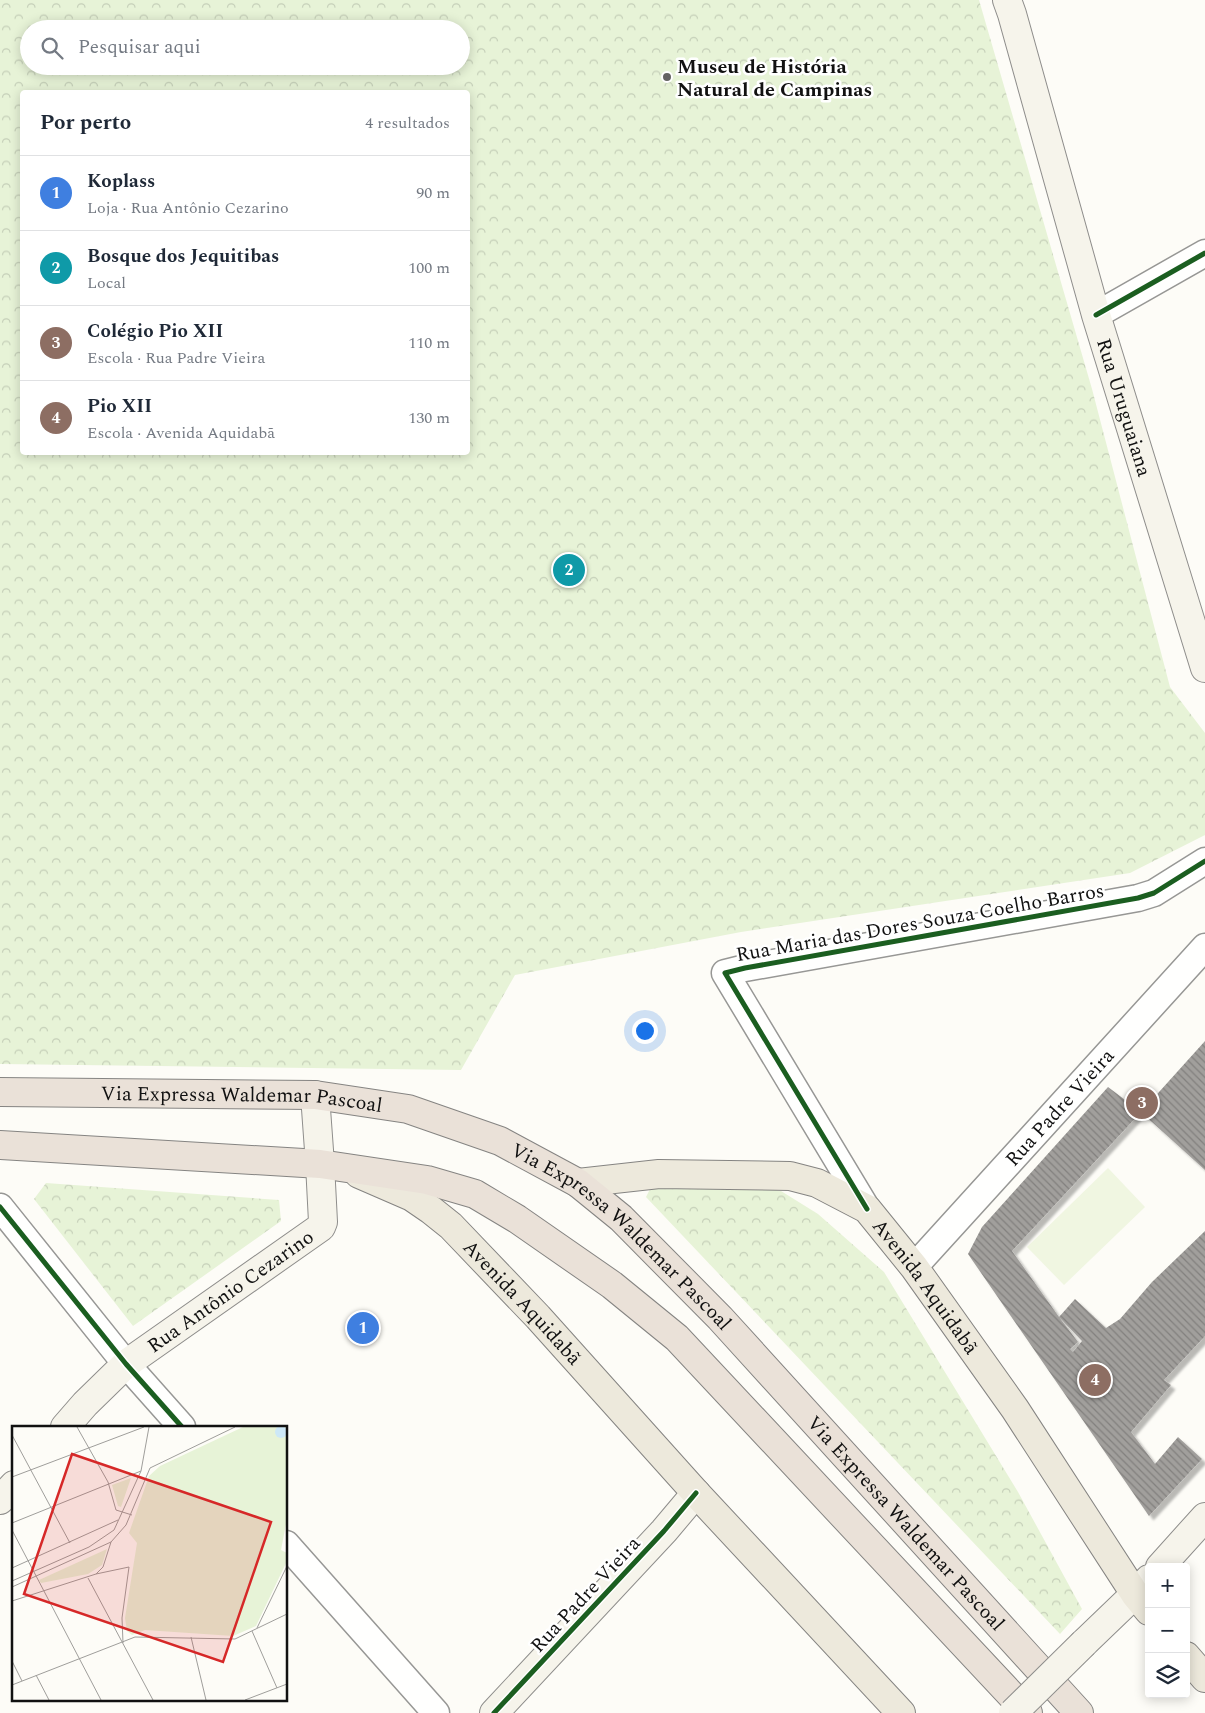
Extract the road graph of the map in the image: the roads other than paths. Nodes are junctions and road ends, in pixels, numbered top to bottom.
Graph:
1 (1007, 0) edge
2 (1205, 253) edge
3 (1096, 315) junction
4 (1205, 668) edge
5 (1205, 861) edge
6 (1205, 947) edge
7 (0, 1092) edge
8 (314, 1095) junction
9 (0, 1145) edge
10 (332, 1166) junction
11 (578, 1184) junction
12 (0, 1207) edge
13 (867, 1209) junction
14 (914, 1267) junction
15 (126, 1364) junction
16 (66, 1426) edge
17 (181, 1426) edge
18 (12, 1487) edge
19 (696, 1493) junction
20 (0, 1500) edge
21 (1205, 1517) edge
22 (288, 1546) edge
23 (1164, 1563) edge
24 (1144, 1595) edge
25 (1190, 1661) edge
26 (1205, 1678) edge
27 (436, 1713) edge
28 (494, 1713) edge
29 (901, 1713) edge
30 (1014, 1713) edge
31 (1028, 1713) edge
32 (1079, 1713) edge

1 - 3 main road, Rua Uruguaiana
2 - 3 street
3 - 4 main road, Rua Uruguaiana
5 - 13 street, Rua Maria das Dores Souza Coelho Barros
6 - 14 street, Rua Padre Vieira
7 - 8 highway, Via Expressa Waldemar Pascoal
8 - 10 main road, Rua Antônio Cezarino
8 - 11 highway, Via Expressa Waldemar Pascoal
9 - 10 highway, Via Expressa Waldemar Pascoal
10 - 15 main road, Rua Antônio Cezarino
10 - 19 main road, Avenida Aquidabã
10 - 31 highway, Via Expressa Waldemar Pascoal
11 - 13 main road, Avenida Aquidabã
11 - 32 highway, Via Expressa Waldemar Pascoal
12 - 15 street
13 - 14 main road, Avenida Aquidabã
14 - 24 main road, Avenida Aquidabã
15 - 16 main road, Rua Antônio Cezarino
15 - 17 street
18 - 20 main road
19 - 28 main road, Rua Padre Vieira
19 - 29 main road, Avenida Aquidabã
21 - 23 main road
22 - 27 street
24 - 30 main road, bridge
25 - 26 main road

